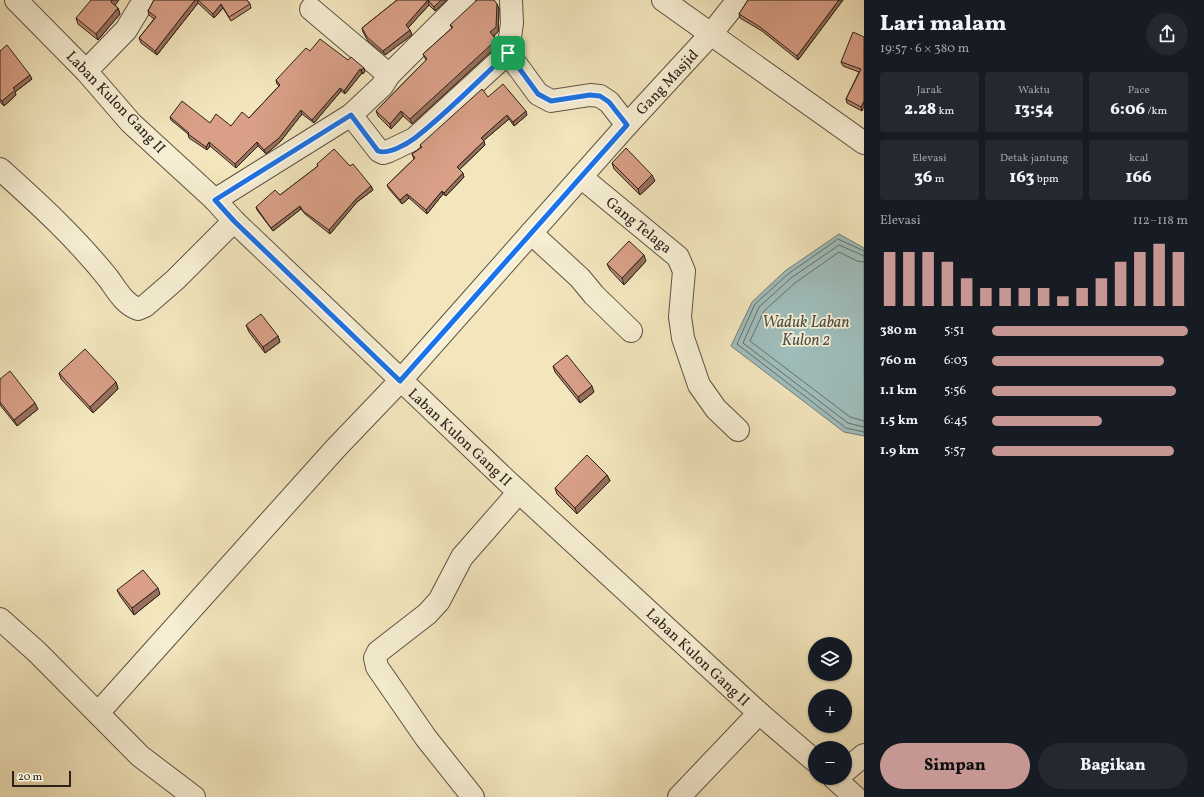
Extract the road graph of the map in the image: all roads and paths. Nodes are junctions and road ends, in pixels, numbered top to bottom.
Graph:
1 (16, 0) edge
2 (144, 0) edge
3 (464, 0) edge
4 (511, 0) edge
5 (663, 0) edge
6 (738, 0) edge
7 (311, 9) dead end
8 (711, 34) junction
9 (508, 53) junction
10 (86, 70) junction
11 (389, 75) junction
12 (351, 115) junction
13 (627, 125) junction
14 (864, 143) edge
15 (0, 169) edge
16 (581, 177) junction
17 (215, 200) junction
18 (234, 221) junction
19 (531, 234) junction
20 (631, 331) dead end
21 (400, 381) junction
22 (738, 430) dead end
23 (519, 492) junction
24 (0, 619) edge
25 (98, 713) junction
26 (759, 713) junction
27 (808, 755) edge
28 (864, 755) edge
29 (852, 765) edge
30 (845, 785) edge
31 (194, 797) edge
32 (473, 797) edge
33 (679, 797) edge
34 (855, 797) edge

1 - 10 street, Laban Kulon Gang II
2 - 10 street
3 - 11 street
4 - 9 street
5 - 8 street
6 - 8 street, Gang Masjid
7 - 11 street
8 - 13 street, Gang Masjid
8 - 14 street
9 - 12 street
9 - 13 street
10 - 17 street, Laban Kulon Gang II
11 - 12 street
12 - 17 street
13 - 16 street, Gang Masjid
15 - 18 street
16 - 19 street, Gang Masjid
16 - 22 street, Gang Telaga
17 - 18 street, Laban Kulon Gang II
18 - 21 street, Laban Kulon Gang II
19 - 20 street
19 - 21 street, Gang Masjid
21 - 23 street, Laban Kulon Gang II
21 - 25 street, Gang Masjid
23 - 26 street, Laban Kulon Gang II
23 - 32 street
24 - 25 street
25 - 31 street
26 - 27 street, Laban Kulon Gang II
26 - 33 street
28 - 29 street
30 - 34 street

